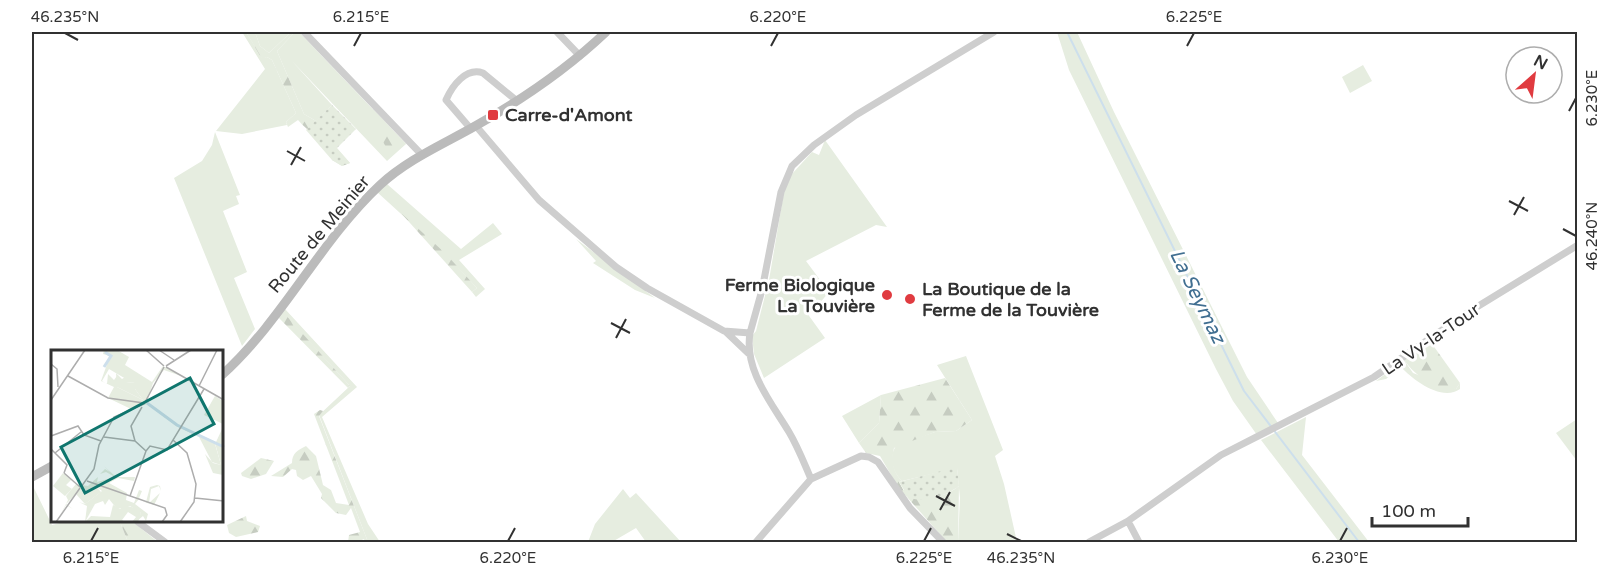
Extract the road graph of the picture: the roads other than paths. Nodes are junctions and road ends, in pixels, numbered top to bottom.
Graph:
1 (304, 32) edge
2 (557, 32) edge
3 (606, 32) edge
4 (990, 33) edge
5 (580, 56) junction
6 (517, 101) junction
7 (474, 127) junction
8 (422, 155) junction
9 (1578, 245) edge
10 (724, 330) junction
11 (750, 333) junction
12 (749, 354) junction
13 (224, 373) edge
14 (51, 467) edge
15 (32, 477) edge
16 (811, 479) junction
17 (1128, 521) junction
18 (139, 523) edge
19 (165, 543) edge
20 (756, 543) edge
21 (943, 543) edge
22 (1089, 543) edge
23 (1139, 543) edge

1 - 8 street
2 - 5 street
3 - 5 street, Route de Meinier
4 - 11 street
5 - 6 street, Route de Meinier
6 - 7 street, Route de Meinier
6 - 7 street
7 - 8 street, Route de Meinier
7 - 10 street
8 - 13 street, Route de Meinier
9 - 17 street, La Vy-la-Tour
10 - 11 street
10 - 12 street
11 - 12 street
12 - 16 street
14 - 15 street
16 - 20 street
16 - 21 street
17 - 22 street
17 - 23 street
18 - 19 street

